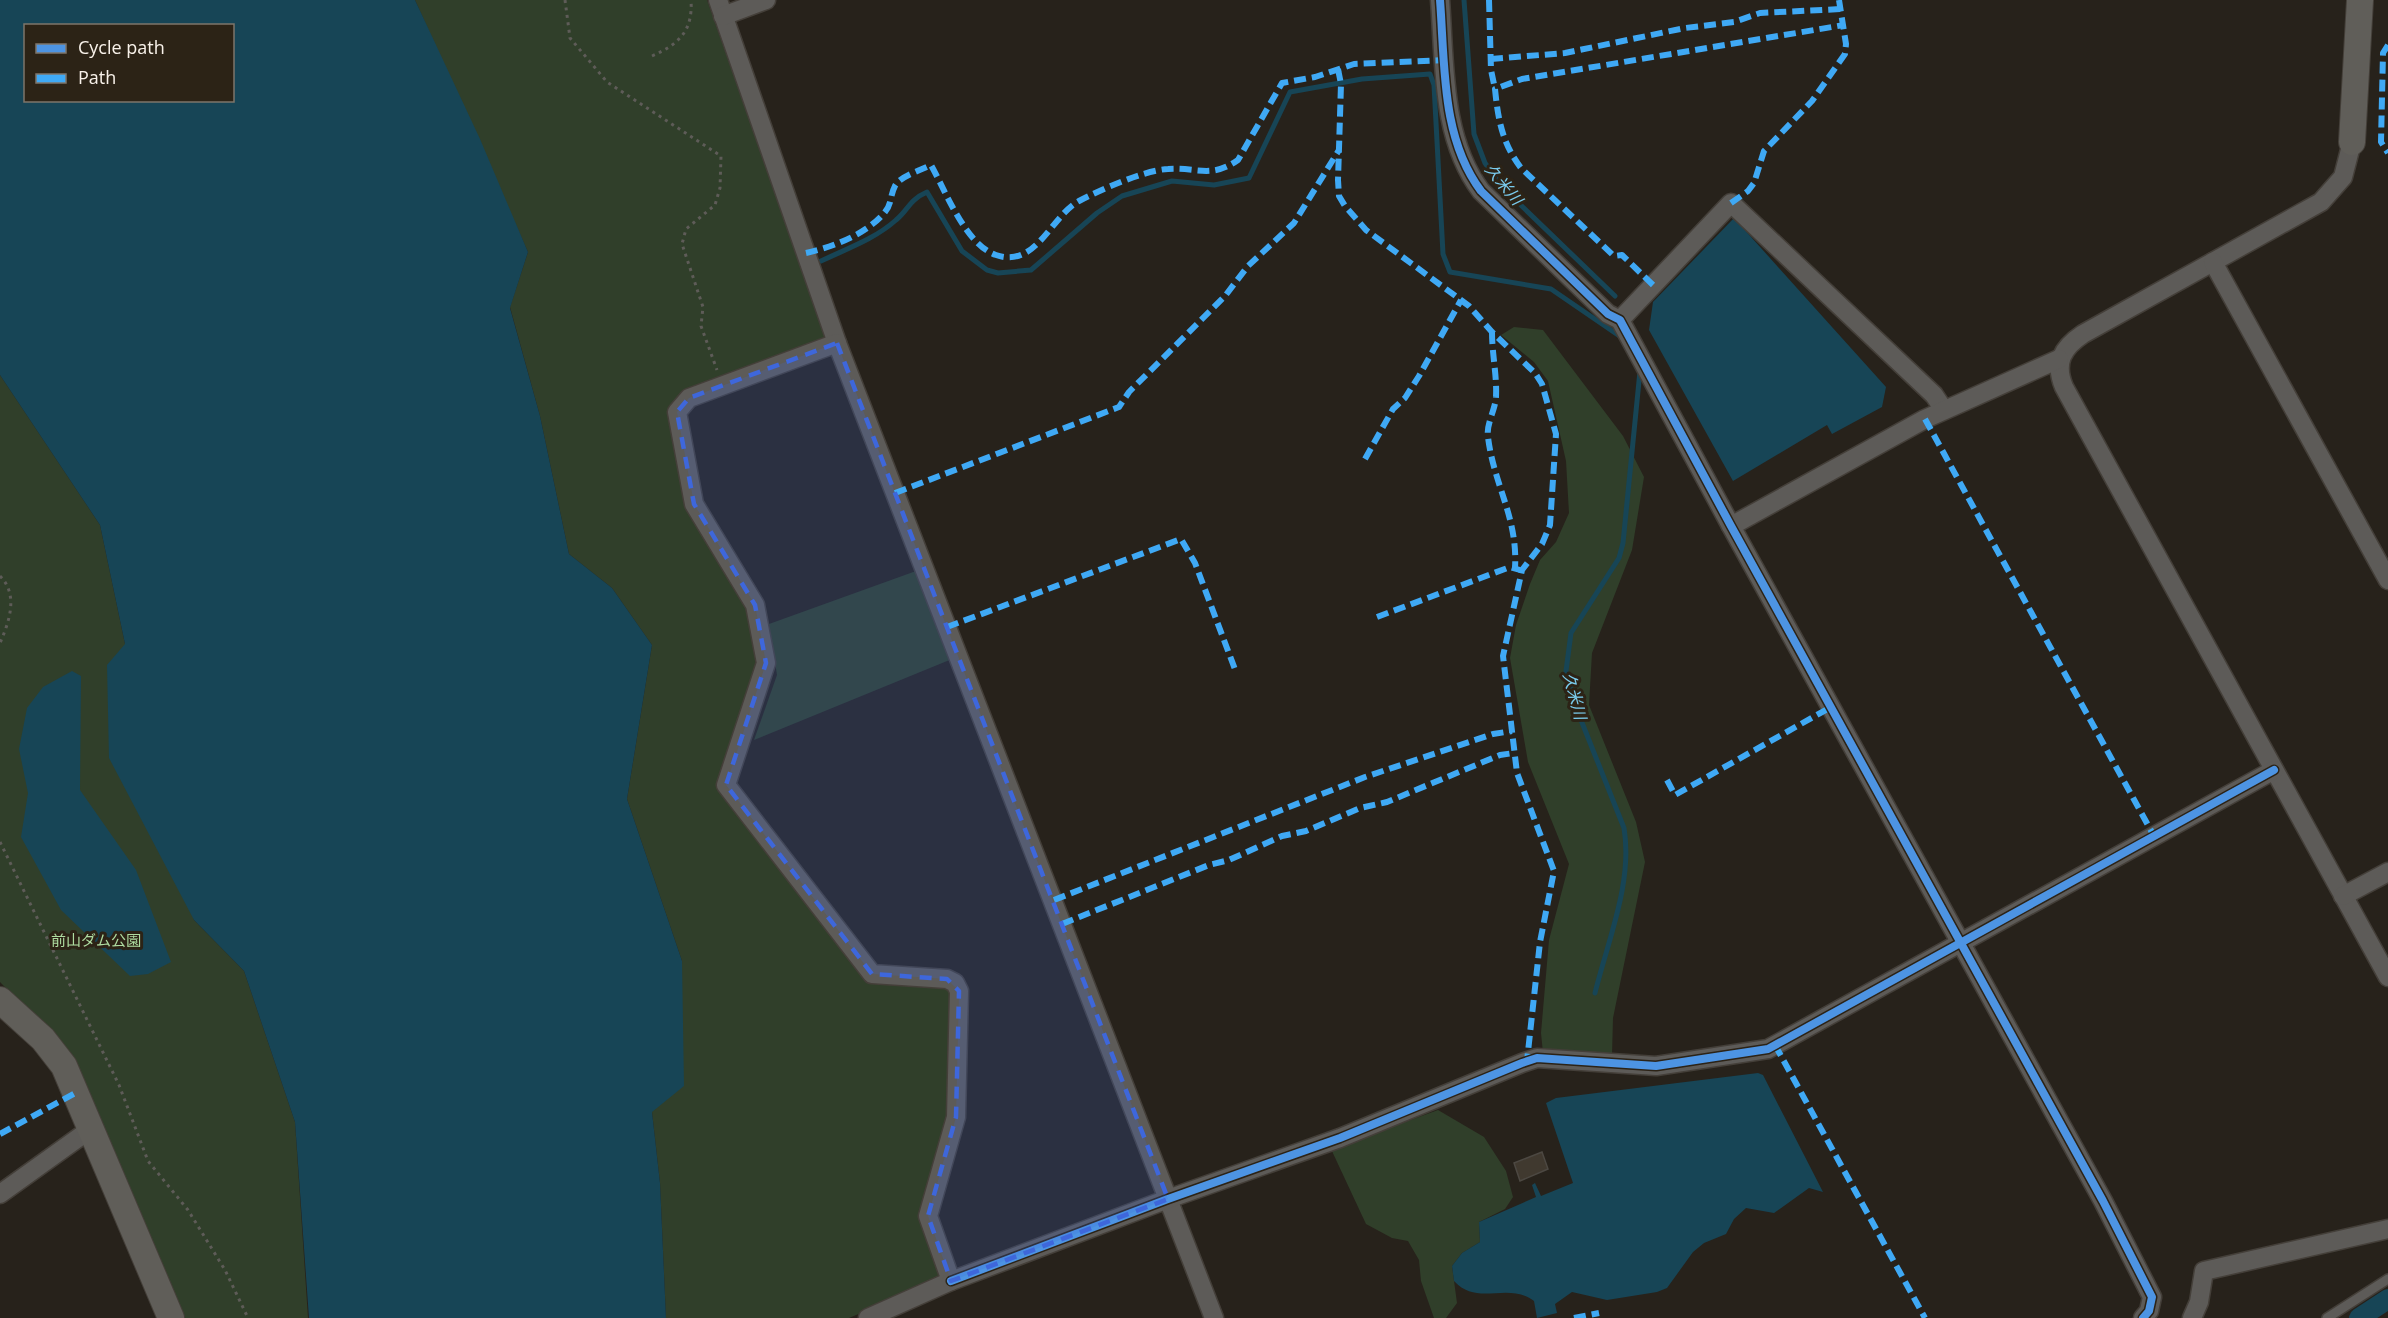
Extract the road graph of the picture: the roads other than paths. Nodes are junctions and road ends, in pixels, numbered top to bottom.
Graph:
1 (766, 0) edge
2 (1440, 0) edge
3 (2360, 0) edge
4 (720, 8) edge
5 (2352, 142) joint
6 (2213, 262) junction
7 (1620, 320) junction
8 (837, 344) junction
9 (2060, 359) junction
10 (1944, 410) junction
11 (1731, 526) junction
12 (2388, 580) edge
13 (2274, 770) junction
14 (2388, 872) edge
15 (2343, 896) junction
16 (1960, 942) junction
17 (2388, 977) edge
18 (0, 1000) edge
19 (92, 1128) junction
20 (0, 1194) edge
21 (1168, 1199) junction
22 (2388, 1229) edge
23 (2388, 1279) edge
24 (951, 1281) junction
25 (171, 1318) edge
26 (868, 1318) edge
27 (1214, 1318) edge
28 (2143, 1318) edge
29 (2192, 1318) edge
30 (2327, 1318) edge

1 - 4 street
2 - 7 street
3 - 5 street
4 - 8 street
5 - 6 street
6 - 9 street
6 - 12 street
7 - 10 street
7 - 11 street
8 - 21 street
8 - 24 street
9 - 10 street
9 - 13 street
10 - 11 street
11 - 16 street
13 - 15 street
13 - 16 street
14 - 15 street
15 - 17 street
16 - 21 street
16 - 28 street
18 - 19 street
19 - 20 street
19 - 25 street
21 - 24 street
21 - 27 street
22 - 29 street
23 - 30 lane
24 - 26 street

